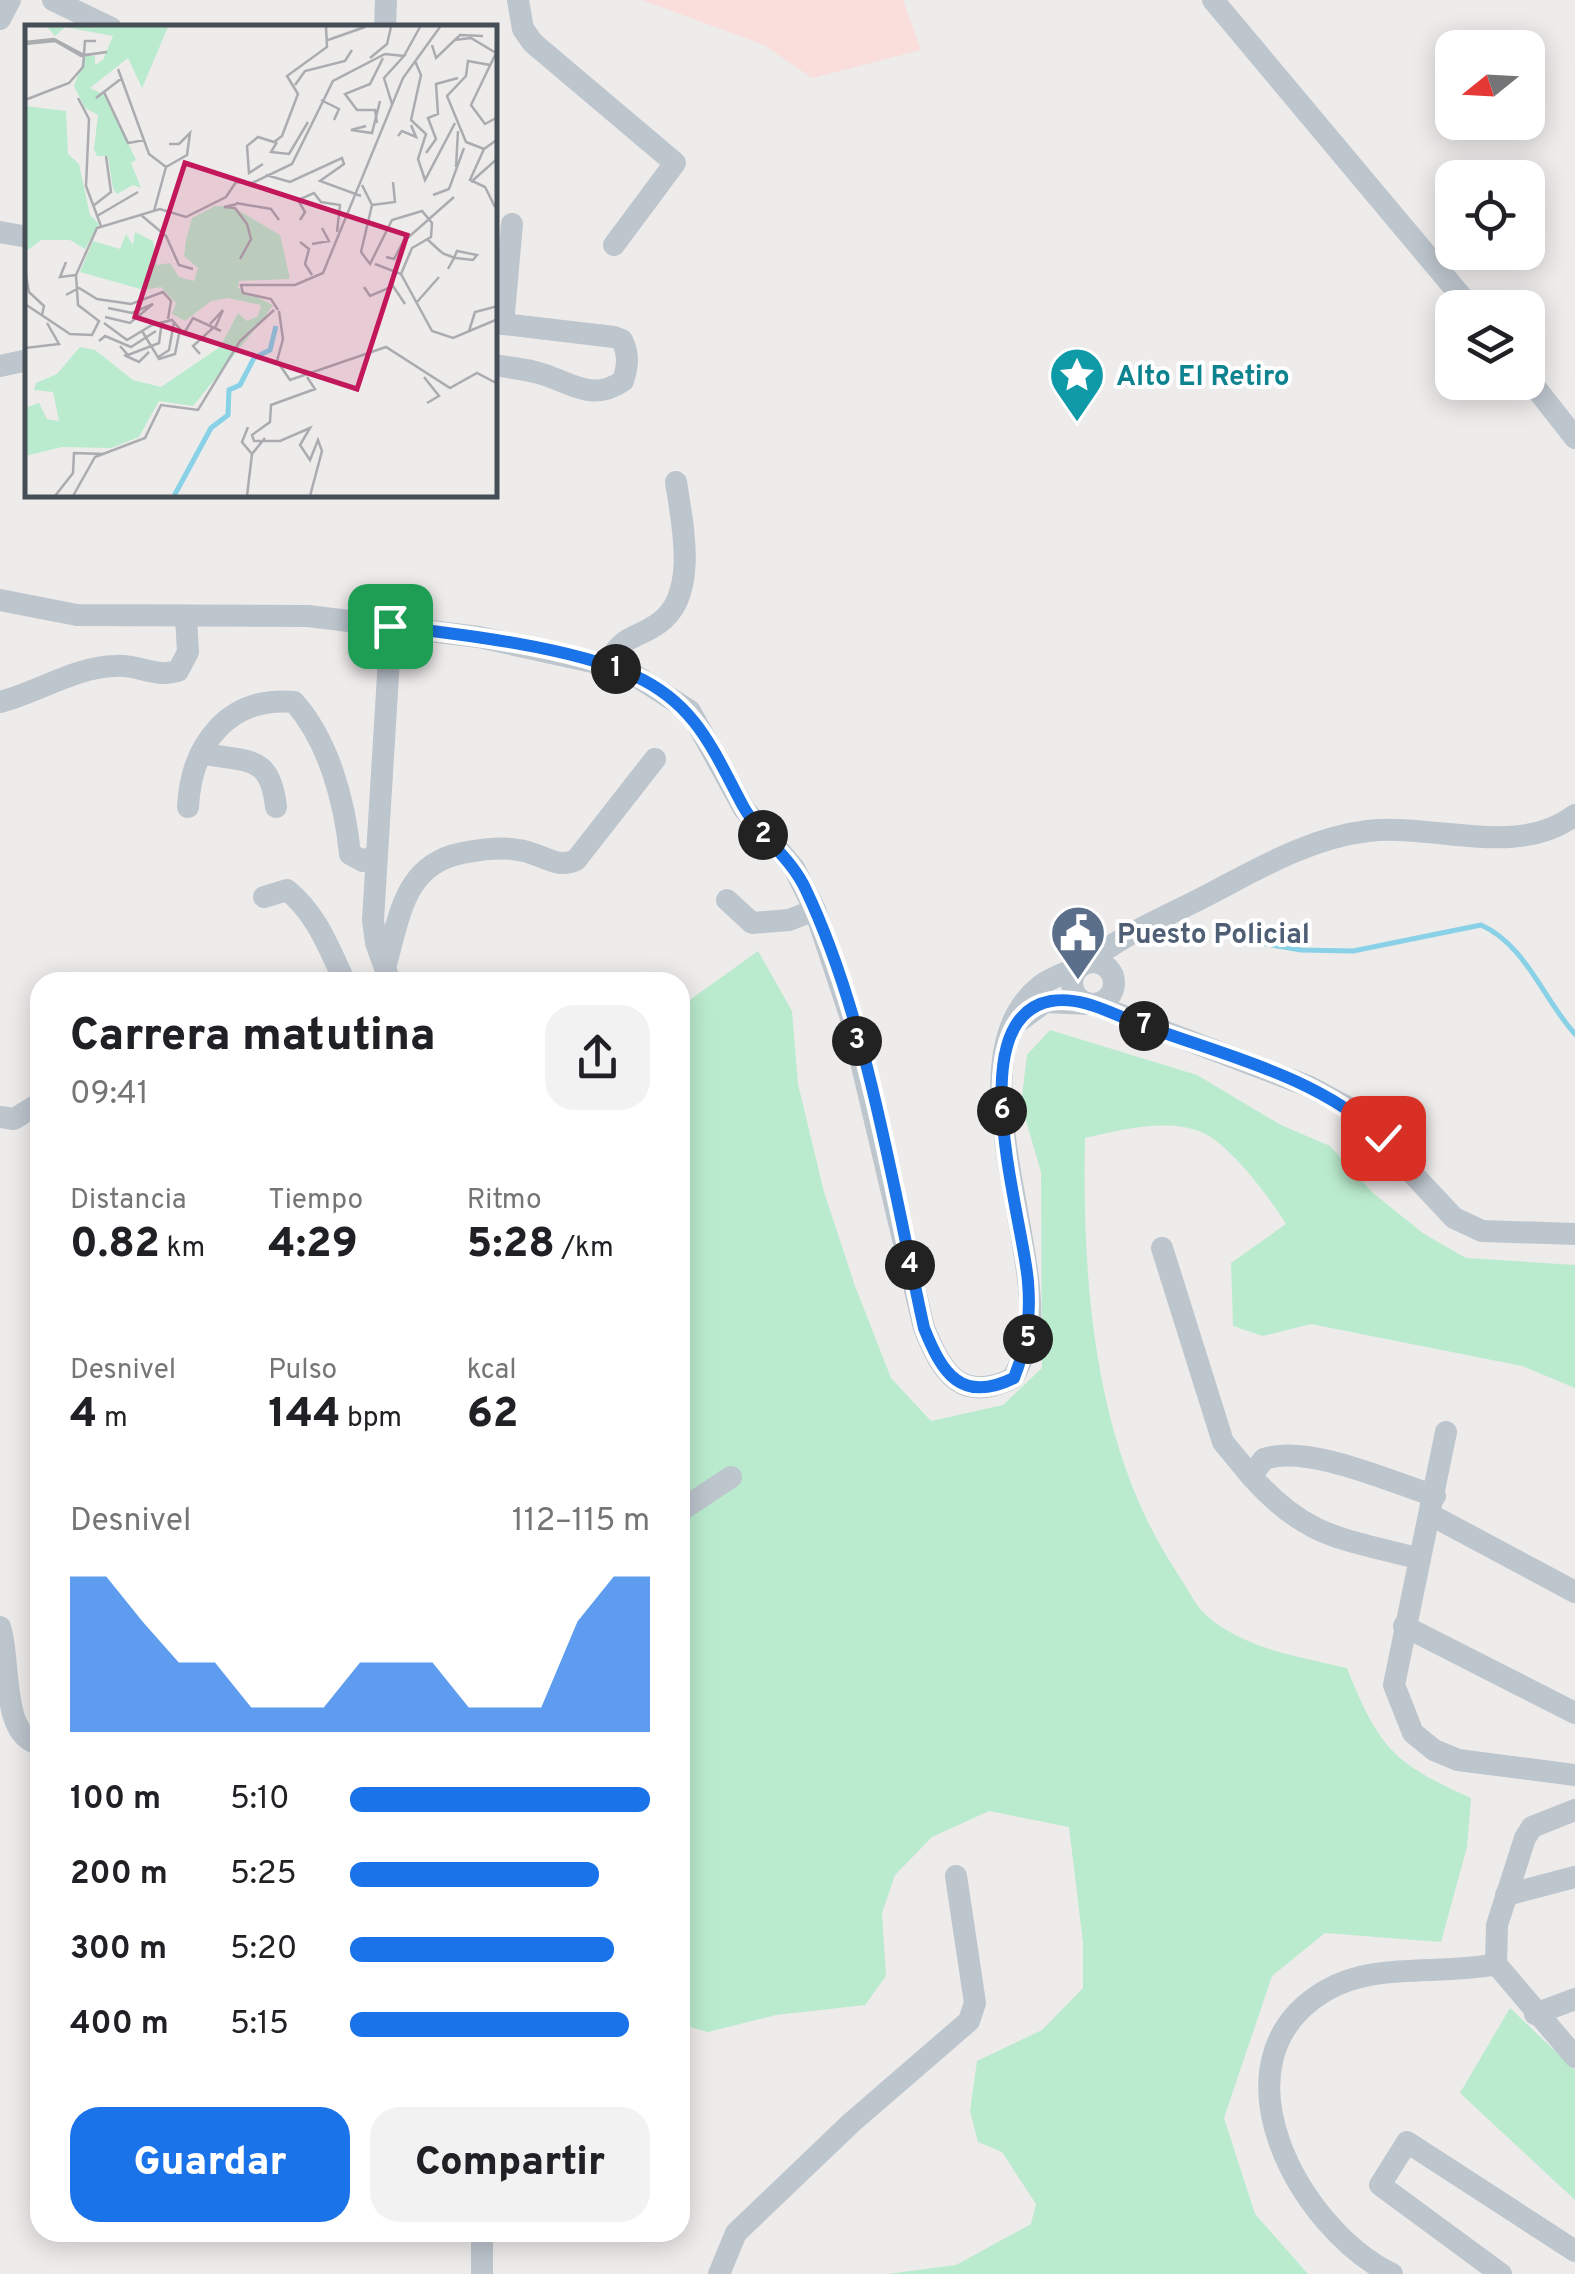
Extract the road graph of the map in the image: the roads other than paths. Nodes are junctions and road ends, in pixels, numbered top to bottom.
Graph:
1 (10, 0) edge
2 (53, 0) edge
3 (518, 0) edge
4 (1213, 0) edge
5 (0, 19) edge
6 (105, 25) edge
7 (512, 224) dead end
8 (0, 232) edge
9 (25, 237) edge
10 (614, 244) dead end
11 (1456, 290) edge
12 (499, 324) edge
13 (25, 361) edge
14 (0, 366) edge
15 (498, 366) edge
16 (1545, 400) edge
17 (1575, 438) edge
18 (676, 482) dead end
19 (0, 600) edge
20 (186, 617) junction
21 (390, 626) junction
22 (606, 665) junction
23 (0, 702) edge
24 (201, 752) junction
25 (655, 759) dead end
26 (188, 807) dead end
27 (276, 808) dead end
28 (1575, 815) edge
29 (375, 856) junction
30 (264, 897) dead end
31 (727, 900) dead end
32 (815, 910) junction
33 (1158, 920) junction
34 (1084, 964) junction
35 (340, 972) edge
36 (387, 972) edge
37 (389, 972) edge
38 (1114, 982) junction
39 (1091, 1004) junction
40 (1132, 1021) junction
41 (1014, 1025) junction
42 (30, 1109) edge
43 (0, 1117) edge
44 (1575, 1234) edge
45 (1162, 1248) dead end
46 (1446, 1432) dead end
47 (731, 1476) dead end
48 (1251, 1476) junction
49 (690, 1504) edge
50 (1433, 1505) junction
51 (1420, 1559) junction
52 (1575, 1592) edge
53 (1404, 1626) junction
54 (0, 1627) edge
55 (1575, 1713) edge
56 (30, 1743) edge
57 (1575, 1775) edge
58 (1575, 1810) edge
59 (956, 1876) dead end
60 (1575, 1877) edge
61 (1506, 1895) junction
62 (1496, 1964) junction
63 (1575, 1999) edge
64 (1535, 2014) junction
65 (1575, 2057) edge
66 (482, 2242) edge
67 (1575, 2251) edge
68 (482, 2274) edge
69 (719, 2274) edge
70 (1392, 2274) edge
71 (1502, 2274) edge

1 - 5 street
2 - 6 street
3 - 10 street
4 - 11 street
7 - 12 street
8 - 9 street
12 - 15 street
13 - 14 street
16 - 17 street
18 - 22 street
19 - 20 street
20 - 21 street
20 - 23 street
21 - 22 street
21 - 29 street
22 - 32 street
24 - 26 street
24 - 27 street
24 - 29 street
25 - 37 street
28 - 33 street
29 - 36 street
30 - 35 street
31 - 32 street
32 - 41 street
33 - 34 street
33 - 38 street
34 - 38 street
34 - 39 street
34 - 41 street
38 - 39 street
38 - 40 street
39 - 40 street
39 - 41 street
40 - 44 street
42 - 43 street
45 - 48 street
46 - 50 street
47 - 49 street
48 - 50 street
48 - 51 street
50 - 51 street
50 - 52 street
51 - 53 street
53 - 55 street
53 - 57 street
54 - 56 street
58 - 61 street
59 - 69 street
60 - 61 street
61 - 62 street
62 - 64 street
62 - 70 street
63 - 64 street
64 - 65 street
66 - 68 street
67 - 71 street

